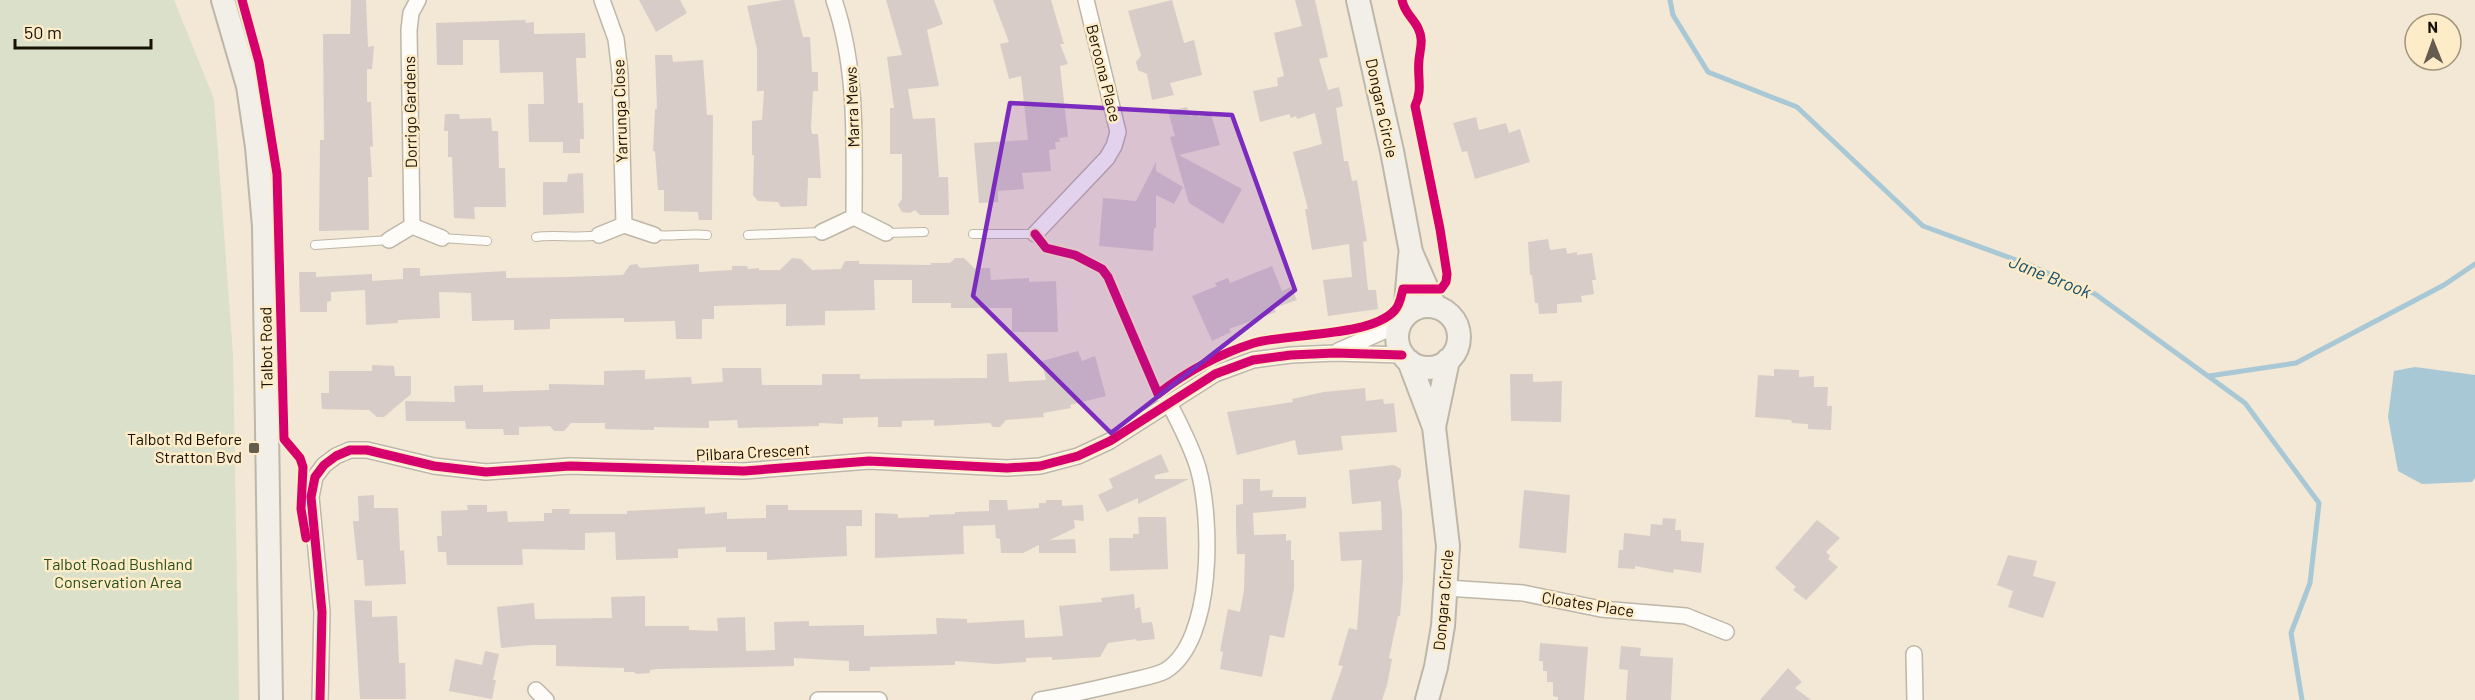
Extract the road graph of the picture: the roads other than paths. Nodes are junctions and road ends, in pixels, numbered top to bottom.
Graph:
1 (224, 0) edge
2 (418, 0) edge
3 (602, 0) edge
4 (834, 0) edge
5 (1086, 0) edge
6 (1358, 0) edge
7 (854, 217) junction
8 (624, 225) junction
9 (412, 226) junction
10 (822, 232) joint
11 (924, 232) dead end
12 (886, 233) joint
13 (973, 234) dead end
14 (1035, 234) joint
15 (599, 235) joint
16 (654, 235) joint
17 (706, 235) dead end
18 (748, 235) dead end
19 (536, 237) dead end
20 (442, 238) joint
21 (389, 240) joint
22 (487, 241) dead end
23 (315, 246) dead end
24 (1411, 252) junction
25 (1435, 307) junction
26 (1403, 319) junction
27 (1335, 353) junction
28 (1406, 358) junction
29 (1448, 360) junction
30 (1170, 405) junction
31 (1434, 427) junction
32 (1446, 588) junction
33 (1726, 632) dead end
34 (1914, 654) dead end
35 (271, 700) edge
36 (320, 700) edge
37 (818, 700) edge
38 (879, 700) edge
39 (1040, 700) edge
40 (1427, 700) edge
41 (1915, 700) edge

1 - 35 street, Talbot Road
2 - 9 street, Dorrigo Gardens
3 - 8 street, Yarrunga Close
4 - 7 street, Marra Mews
5 - 14 street, Beroona Place
6 - 24 street, Dongara Circle
7 - 10 street
7 - 12 street
8 - 15 street
8 - 16 street
9 - 20 street
9 - 21 street
10 - 18 lane
11 - 12 lane
13 - 14 lane, Beroona Place
15 - 19 lane
16 - 17 lane
20 - 22 lane
21 - 23 lane
24 - 25 street, Dongara Circle
24 - 26 street, Dongara Circle
25 - 26 street
25 - 29 street
26 - 27 street, Pilbara Crescent
26 - 28 street
27 - 28 street, Pilbara Crescent
27 - 30 street, Pilbara Crescent
28 - 29 street
28 - 31 street, Dongara Circle
29 - 31 street, Dongara Circle
30 - 36 street, Pilbara Crescent
30 - 39 street
31 - 32 street, Dongara Circle
32 - 33 street, Cloates Place
32 - 40 street, Dongara Circle
34 - 41 street
37 - 38 street

